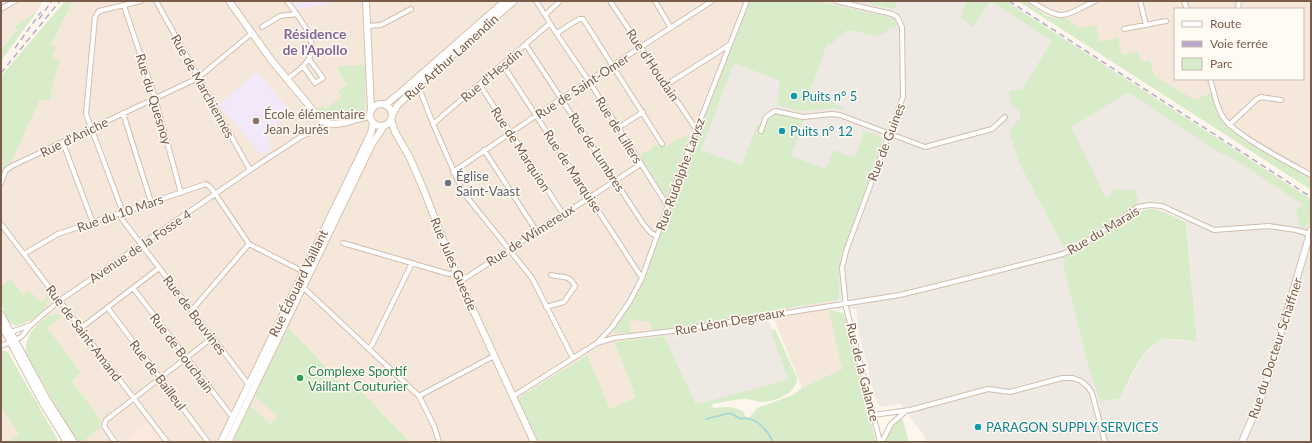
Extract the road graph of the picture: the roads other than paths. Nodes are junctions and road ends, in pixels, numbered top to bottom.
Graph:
1 (15, 1) edge
2 (141, 1) edge
3 (156, 1) edge
4 (229, 1) edge
5 (287, 1) edge
6 (366, 1) edge
7 (505, 1) edge
8 (514, 1) edge
9 (536, 1) edge
10 (560, 1) edge
11 (610, 1) edge
12 (655, 1) edge
13 (712, 1) edge
14 (747, 1) edge
15 (836, 1) edge
16 (1031, 1) edge
17 (1095, 1) edge
18 (1140, 1) edge
19 (124, 6) junction
20 (411, 9) dead end
21 (1, 10) edge
22 (296, 14) junction
23 (545, 15) junction
24 (1166, 21) dead end
25 (549, 24) junction
26 (1146, 25) junction
27 (367, 26) junction
28 (262, 27) dead end
29 (671, 28) junction
30 (1124, 29) dead end
31 (252, 33) junction
32 (558, 33) junction
33 (526, 45) junction
34 (729, 45) junction
35 (640, 49) junction
36 (309, 59) junction
37 (503, 65) junction
38 (613, 65) junction
39 (303, 66) junction
40 (198, 78) junction
41 (287, 79) junction
42 (1210, 80) edge
43 (589, 81) junction
44 (480, 84) junction
45 (418, 85) junction
46 (666, 85) junction
47 (369, 92) junction
48 (155, 98) junction
49 (562, 98) junction
50 (1280, 100) dead end
51 (382, 104) junction
52 (643, 112) junction
53 (123, 113) junction
54 (370, 113) junction
55 (536, 116) junction
56 (1005, 116) dead end
57 (392, 117) junction
58 (327, 123) junction
59 (373, 124) junction
60 (433, 124) junction
61 (1229, 125) junction
62 (384, 126) junction
63 (92, 128) junction
64 (618, 128) junction
65 (696, 129) junction
66 (760, 131) dead end
67 (395, 132) junction
68 (511, 132) junction
69 (890, 134) junction
70 (63, 143) junction
71 (662, 144) dead end
72 (484, 150) junction
73 (641, 164) junction
74 (250, 170) junction
75 (453, 172) junction
76 (1311, 175) edge
77 (616, 181) junction
78 (1, 183) edge
79 (181, 193) junction
80 (216, 194) junction
81 (589, 197) junction
82 (151, 202) junction
83 (668, 205) junction
84 (121, 214) junction
85 (563, 214) junction
86 (92, 223) junction
87 (1, 224) edge
88 (537, 232) junction
89 (1310, 232) edge
90 (657, 236) junction
91 (343, 243) dead end
92 (249, 244) junction
93 (142, 245) junction
94 (510, 249) junction
95 (24, 254) junction
96 (412, 263) junction
97 (159, 268) junction
98 (304, 272) junction
99 (456, 273) junction
100 (551, 275) dead end
101 (642, 278) junction
102 (461, 281) junction
103 (303, 287) junction
104 (133, 288) junction
105 (60, 301) junction
106 (846, 302) junction
107 (546, 307) junction
108 (108, 308) junction
109 (192, 310) junction
110 (1, 315) edge
111 (1, 324) edge
112 (31, 325) junction
113 (81, 328) junction
114 (8, 333) junction
115 (608, 333) junction
116 (212, 338) junction
117 (614, 338) junction
118 (12, 341) junction
119 (599, 341) junction
120 (1, 346) edge
121 (368, 348) junction
122 (494, 356) junction
123 (573, 358) junction
124 (186, 359) junction
125 (161, 379) junction
126 (249, 385) junction
127 (419, 396) junction
128 (512, 397) junction
129 (134, 399) junction
130 (907, 410) junction
131 (873, 415) junction
132 (232, 418) junction
133 (67, 442) edge
134 (74, 442) edge
135 (115, 442) edge
136 (167, 442) edge
137 (208, 442) edge
138 (221, 442) edge
139 (228, 442) edge
140 (439, 442) edge
141 (534, 442) edge
142 (881, 442) edge
143 (1105, 442) edge
144 (1242, 442) edge

1 - 21 street
2 - 19 street
3 - 40 street, Rue de Marchiennes
4 - 31 main road
5 - 22 street
6 - 27 main road
7 - 51 main road, Rue Arthur Lamendin
8 - 45 main road, Rue Arthur Lamendin
9 - 23 street, Rue de Lillers
10 - 23 street
11 - 35 street, Rue d'Houdain
12 - 29 street
13 - 29 street, Rue de Saint-Omer
14 - 34 street, Rue Rudolphe Larysz
15 - 69 street, Rue de Guines
16 - 17 street
18 - 26 street
19 - 48 street, Rue du Quesnoy
19 - 63 street
20 - 27 street
22 - 28 street
22 - 36 street
23 - 25 street, Rue de Lillers
24 - 26 street
25 - 32 street, Rue de Lillers
25 - 33 street, Rue d'Hesdin
26 - 30 street
27 - 47 main road
29 - 35 street, Rue de Saint-Omer
31 - 40 street, Rue d'Aniche
31 - 41 main road
32 - 38 street
32 - 43 street, Rue de Lillers
33 - 37 street, Rue d'Hesdin
33 - 49 street, Rue de Lumbres
34 - 46 street
34 - 65 street, Rue Rudolphe Larysz
35 - 38 street, Rue de Saint-Omer
35 - 46 street, Rue d'Houdain
36 - 39 street
36 - 39 street
37 - 44 street, Rue d'Hesdin
37 - 55 street, Rue de Marquise
38 - 43 street, Rue de Saint-Omer
38 - 52 street
39 - 41 street
40 - 48 street, Rue d'Aniche
40 - 74 street, Rue de Marchiennes
41 - 58 main road
42 - 61 street
43 - 49 street, Rue de Saint-Omer
43 - 64 street, Rue de Lillers
44 - 60 street, Rue d'Hesdin
44 - 68 street, Rue de Marquion
45 - 57 main road, Rue Arthur Lamendin
45 - 60 street
46 - 65 street, Rue d'Houdain
47 - 51 main road
47 - 54 main road
48 - 53 street, Rue d'Aniche
48 - 79 street, Rue du Quesnoy
49 - 55 street, Rue de Saint-Omer
49 - 77 street, Rue de Lumbres
50 - 61 street
51 - 54 main road
51 - 57 main road
52 - 64 street
52 - 71 street
53 - 63 street, Rue d'Aniche
53 - 82 street
54 - 58 main road
54 - 59 main road
55 - 68 street, Rue de Saint-Omer
55 - 81 street, Rue de Marquise
56 - 69 street
57 - 62 main road
57 - 67 main road, Rue Jules Guesde
58 - 74 street
59 - 62 main road
59 - 98 main road, Rue Édouard Vaillant
60 - 75 street
61 - 76 street
62 - 67 main road, Rue Jules Guesde
62 - 103 main road, Rue Édouard Vaillant
63 - 70 street, Rue d'Aniche
63 - 84 street
64 - 73 street, Rue de Lillers
65 - 83 street, Rue Rudolphe Larysz
66 - 69 street
67 - 99 main road, Rue Jules Guesde
68 - 72 street, Rue de Saint-Omer
68 - 85 street, Rue de Marquion
69 - 106 street, Rue de Guines
70 - 78 street, Rue d'Aniche
70 - 86 street
72 - 75 street, Rue de Saint-Omer
72 - 88 street
73 - 77 street, Rue de Wimereux
73 - 83 street, Rue de Lillers
74 - 80 street, Avenue de la Fosse 4
75 - 94 street
77 - 81 street, Rue de Wimereux
77 - 90 street, Rue de Lumbres
79 - 80 street, Rue du 10 Mars
79 - 82 street, Rue du 10 Mars
80 - 92 street
80 - 93 street, Avenue de la Fosse 4
81 - 85 street, Rue de Wimereux
81 - 101 street, Rue de Marquise
82 - 84 street, Rue du 10 Mars
83 - 90 street, Rue Rudolphe Larysz
84 - 86 street, Rue du 10 Mars
84 - 93 street, Rue de Bouvines
85 - 88 street, Rue de Wimereux
86 - 95 street, Rue du 10 Mars
87 - 95 street, Rue de Saint-Amand
88 - 94 street, Rue de Wimereux
89 - 106 street, Rue du Marais
89 - 144 main road, Rue du Docteur Schaffner
90 - 101 street, Rue Rudolphe Larysz
91 - 96 street
92 - 98 street
92 - 109 street
93 - 97 street, Rue de Bouvines
93 - 105 street, Avenue de la Fosse 4
94 - 102 street, Rue de Wimereux
94 - 107 street
95 - 105 street, Rue de Saint-Amand
96 - 99 street
96 - 121 street
97 - 104 street
97 - 109 street, Rue de Bouvines
98 - 126 main road, Rue Édouard Vaillant
99 - 102 main road, Rue Jules Guesde
100 - 107 street
101 - 115 street, Rue Rudolphe Larysz
102 - 122 main road, Rue Jules Guesde
103 - 121 street
103 - 139 main road, Rue Édouard Vaillant
104 - 108 street
104 - 124 street, Rue de Bouchain
105 - 112 street, Avenue de la Fosse 4
105 - 113 street, Rue de Saint-Amand
106 - 117 street, Rue Léon Degreaux
106 - 131 street, Rue de la Galance
107 - 123 street
108 - 113 street
108 - 125 street, Rue de Bailleul
109 - 116 street, Rue de Bouvines
110 - 114 main road
111 - 114 main road
112 - 114 street, Avenue de la Fosse 4
112 - 118 street, Avenue de la Fosse 4
113 - 129 street, Rue de Saint-Amand
114 - 118 main road
115 - 117 street
115 - 119 street, Rue Rudolphe Larysz
116 - 124 street
116 - 126 street, Rue de Bouvines
117 - 119 street, Rue Léon Degreaux
118 - 120 street, Avenue de la Fosse 4
118 - 133 main road
118 - 134 main road
119 - 123 street, Rue Léon Degreaux
121 - 127 street
122 - 127 street
122 - 128 main road, Rue Jules Guesde
123 - 128 street, Rue Léon Degreaux
124 - 125 street
124 - 132 street, Rue de Bouchain
125 - 129 street
125 - 137 street, Rue de Bailleul
126 - 132 main road, Rue Édouard Vaillant
127 - 140 street
128 - 141 main road, Rue Jules Guesde
129 - 135 street
129 - 136 street, Rue de Saint-Amand
130 - 131 street
130 - 142 street
130 - 143 street
131 - 142 street, Rue de la Galance
132 - 138 main road, Rue Édouard Vaillant

